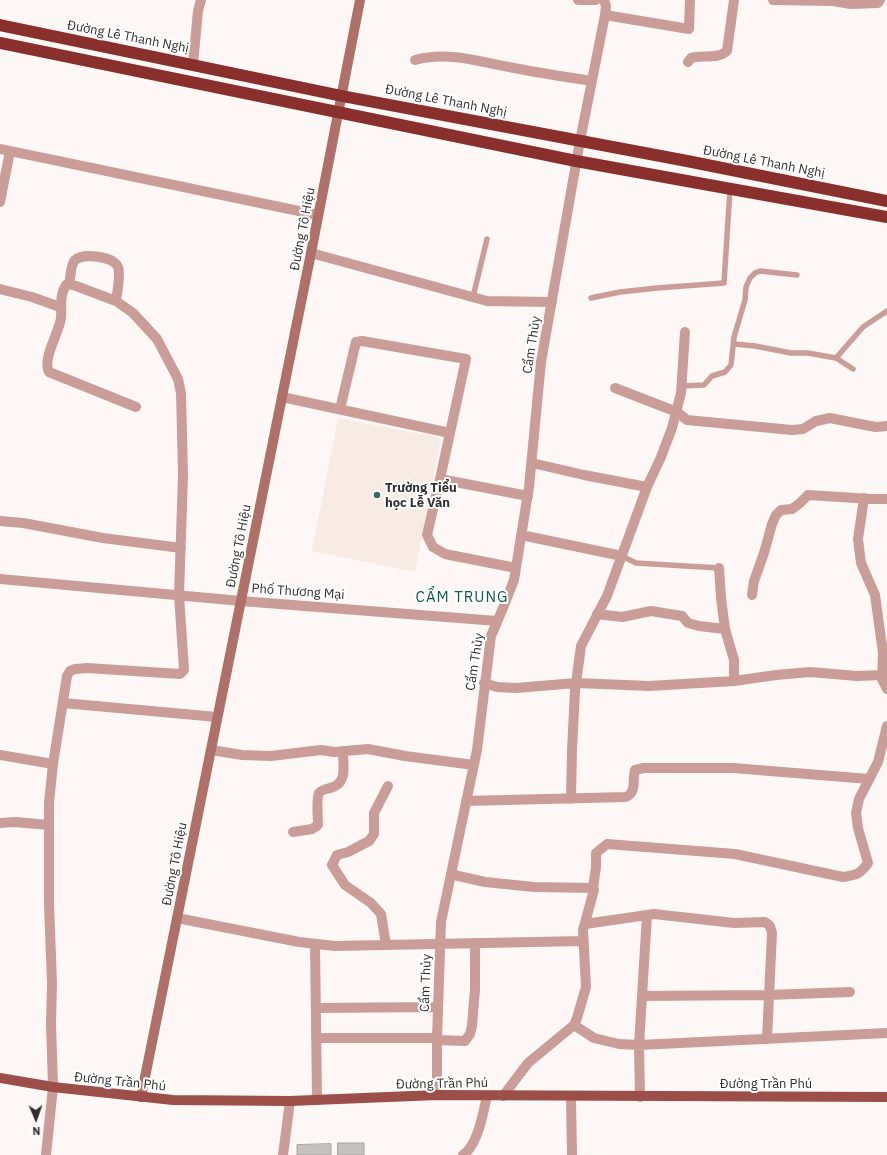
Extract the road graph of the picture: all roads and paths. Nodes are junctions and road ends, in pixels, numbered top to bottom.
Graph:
1 (201, 0) edge
2 (360, 0) edge
3 (578, 0) edge
4 (596, 0) edge
5 (604, 0) edge
6 (690, 0) edge
7 (734, 0) edge
8 (773, 0) edge
9 (880, 0) edge
10 (605, 15) junction
11 (0, 25) edge
12 (0, 43) edge
13 (415, 60) dead end
14 (688, 62) dead end
15 (194, 64) junction
16 (592, 81) junction
17 (342, 96) junction
18 (338, 112) junction
19 (580, 142) junction
20 (5, 150) edge
21 (576, 161) junction
22 (730, 188) junction
23 (883, 200) edge
24 (0, 202) edge
25 (318, 215) junction
26 (881, 216) edge
27 (487, 239) dead end
28 (311, 253) junction
29 (797, 275) dead end
30 (70, 284) junction
31 (0, 289) edge
32 (473, 297) junction
33 (591, 298) dead end
34 (116, 301) junction
35 (552, 302) junction
36 (60, 307) junction
37 (887, 311) edge
38 (685, 332) dead end
39 (734, 344) junction
40 (836, 358) junction
41 (853, 369) dead end
42 (682, 386) junction
43 (615, 388) dead end
44 (282, 397) junction
45 (136, 407) dead end
46 (340, 409) junction
47 (677, 412) junction
48 (887, 426) edge
49 (450, 433) junction
50 (532, 463) junction
51 (440, 479) junction
52 (647, 487) junction
53 (528, 496) junction
54 (864, 498) junction
55 (887, 499) edge
56 (0, 521) edge
57 (521, 535) junction
58 (181, 548) junction
59 (622, 556) junction
60 (516, 568) junction
61 (720, 568) joint
62 (0, 579) edge
63 (179, 595) junction
64 (752, 596) dead end
65 (241, 600) junction
66 (597, 614) junction
67 (498, 621) junction
68 (725, 629) junction
69 (882, 675) junction
70 (734, 680) junction
71 (484, 683) junction
72 (576, 683) junction
73 (887, 689) edge
74 (63, 703) junction
75 (218, 718) junction
76 (887, 726) edge
77 (211, 750) junction
78 (343, 751) junction
79 (0, 755) edge
80 (53, 764) junction
81 (474, 765) junction
82 (869, 779) junction
83 (388, 786) dead end
84 (571, 799) junction
85 (466, 801) junction
86 (0, 823) edge
87 (49, 825) junction
88 (293, 832) dead end
89 (451, 873) junction
90 (592, 888) junction
91 (647, 914) junction
92 (177, 918) junction
93 (585, 924) junction
94 (583, 941) junction
95 (476, 943) junction
96 (315, 944) junction
97 (440, 944) junction
98 (386, 945) junction
99 (850, 992) dead end
100 (768, 995) junction
101 (642, 996) junction
102 (316, 1008) junction
103 (438, 1008) junction
104 (574, 1025) junction
105 (887, 1033) edge
106 (316, 1038) junction
107 (437, 1039) junction
108 (767, 1039) junction
109 (640, 1045) junction
110 (0, 1078) edge
111 (53, 1087) junction
112 (437, 1095) junction
113 (487, 1096) junction
114 (503, 1096) junction
115 (571, 1096) junction
116 (141, 1097) junction
117 (640, 1097) junction
118 (887, 1097) edge
119 (316, 1100) junction
120 (290, 1101) junction
121 (46, 1155) edge
122 (283, 1155) edge
123 (463, 1155) edge
124 (572, 1155) edge

1 - 15 street
2 - 17 street, Đường Tô Hiệu
3 - 4 street
5 - 10 street, Cẩm Thủy
6 - 10 street
7 - 14 street
8 - 9 street
10 - 16 street, Cẩm Thủy
11 - 15 highway, Đường Lê Thanh Nghị
12 - 18 highway
13 - 16 street
15 - 17 highway, Đường Lê Thanh Nghị
16 - 19 street, Cẩm Thủy
17 - 18 street, Đường Tô Hiệu
17 - 19 highway, Đường Lê Thanh Nghị
18 - 21 highway
18 - 25 street, Đường Tô Hiệu
19 - 21 street, Cẩm Thủy
19 - 23 highway, Đường Lê Thanh Nghị
20 - 24 street
20 - 25 street
21 - 22 highway
21 - 35 street, Cẩm Thủy
22 - 26 highway
22 - 33 lane
25 - 28 street, Đường Tô Hiệu
27 - 32 lane
28 - 32 street
28 - 44 street, Đường Tô Hiệu
29 - 39 lane
30 - 34 street
30 - 34 street
30 - 36 street
31 - 36 street
32 - 35 street
34 - 58 street
35 - 50 street, Cẩm Thủy
36 - 45 street
37 - 40 lane
38 - 42 street
39 - 40 lane
39 - 42 lane
40 - 41 lane
42 - 47 street
43 - 47 street
44 - 46 street
44 - 65 street, Đường Tô Hiệu
46 - 49 street
46 - 49 street
47 - 48 street
47 - 52 street
49 - 51 street
50 - 52 street
50 - 53 street, Cẩm Thủy
51 - 53 street
51 - 60 street
52 - 59 street
53 - 57 street, Cẩm Thủy
54 - 55 street
54 - 64 street
54 - 69 street
56 - 58 street
57 - 59 street
57 - 60 street, Cẩm Thủy
58 - 63 street
59 - 61 lane
59 - 66 street
60 - 67 street, Cẩm Thủy
61 - 68 street
62 - 63 street, Phố Thương Mại
63 - 65 street, Phố Thương Mại
63 - 74 street
65 - 67 street, Phố Thương Mại
65 - 75 street, Đường Tô Hiệu
66 - 68 street
66 - 72 street
67 - 71 street, Cẩm Thủy
68 - 70 street
69 - 70 street
69 - 73 street
70 - 72 street
71 - 72 street
71 - 81 street, Cẩm Thủy
72 - 84 street
74 - 75 street
74 - 80 street
75 - 77 street, Đường Tô Hiệu
76 - 82 street
77 - 78 street
77 - 92 street, Đường Tô Hiệu
78 - 81 street
78 - 88 street
79 - 80 street
80 - 87 street
81 - 85 street, Cẩm Thủy
82 - 84 street
82 - 90 street
83 - 98 street
84 - 85 street
85 - 89 street, Cẩm Thủy
86 - 87 street
87 - 111 street
89 - 90 street
89 - 97 street, Cẩm Thủy
90 - 93 street
91 - 93 street
91 - 100 street
91 - 101 street
92 - 96 street
92 - 116 street, Đường Tô Hiệu
93 - 94 street
94 - 95 street
94 - 104 street
95 - 97 street
95 - 107 street
96 - 98 street
96 - 102 street
97 - 98 street
97 - 103 street, Cẩm Thủy
99 - 100 street
100 - 101 street
100 - 108 street
101 - 109 street
102 - 103 street
102 - 106 street
103 - 107 street, Cẩm Thủy
104 - 109 street
104 - 114 street
105 - 108 street
106 - 107 street
106 - 119 street
107 - 112 street, Cẩm Thủy
108 - 109 street
109 - 117 street
110 - 111 main road, Đường Trần Phú
111 - 116 main road, Đường Trần Phú
111 - 121 street
112 - 113 main road, Đường Trần Phú
112 - 119 main road, Đường Trần Phú
113 - 114 main road, Đường Trần Phú
113 - 123 street
114 - 115 main road, Đường Trần Phú
115 - 117 main road, Đường Trần Phú
115 - 124 street
116 - 120 main road, Đường Trần Phú
117 - 118 main road, Đường Trần Phú
119 - 120 main road, Đường Trần Phú
120 - 122 street

